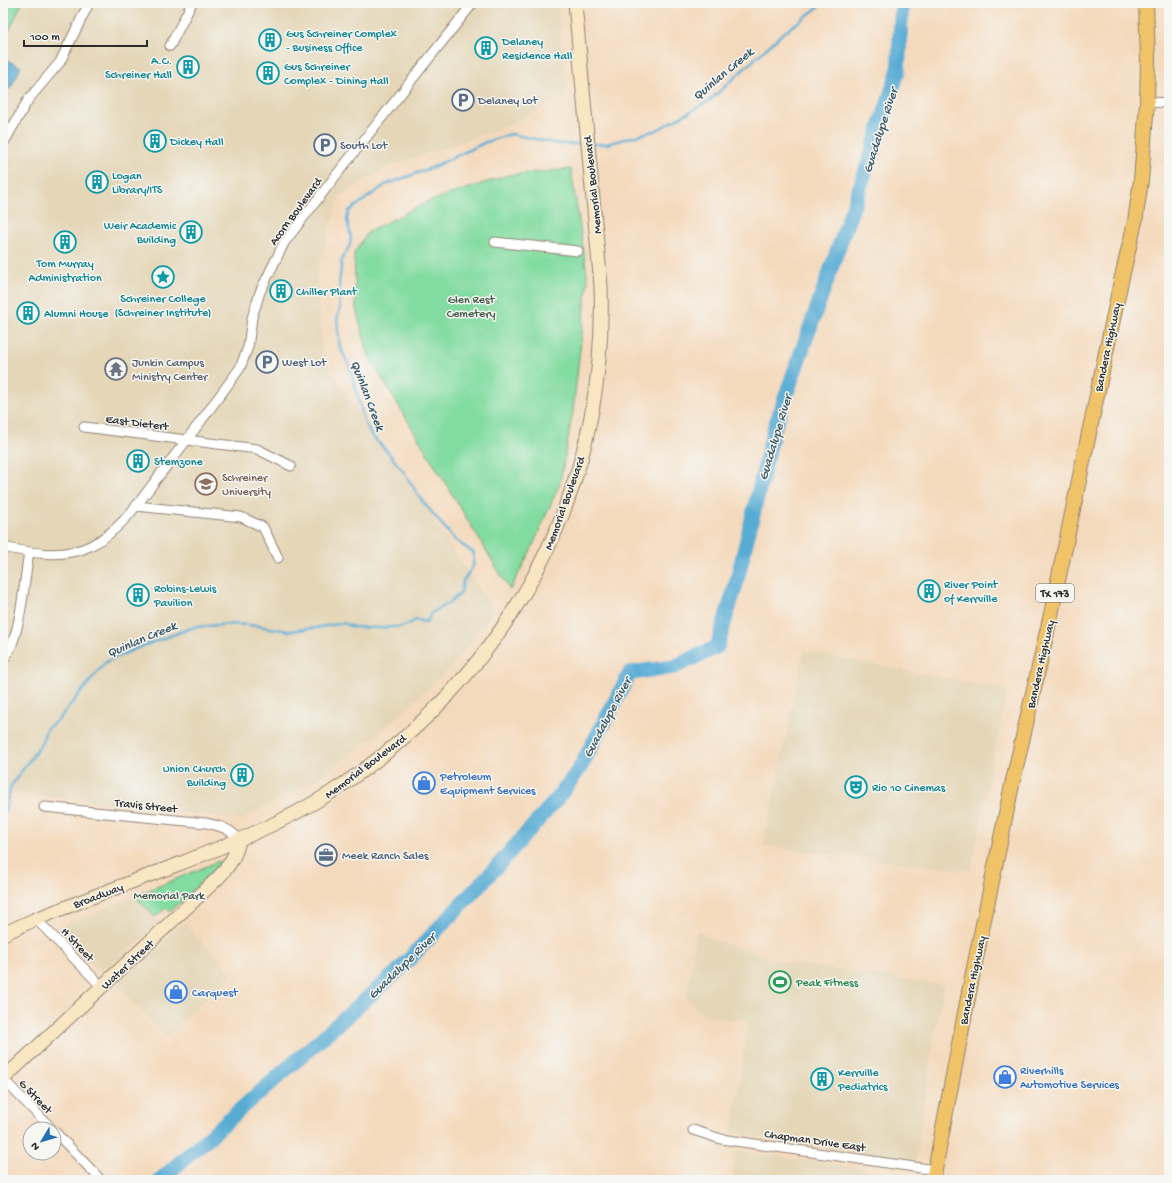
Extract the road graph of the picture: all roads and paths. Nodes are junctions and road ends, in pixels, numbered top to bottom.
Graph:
1 (89, 3) edge
2 (192, 3) edge
3 (473, 3) edge
4 (575, 3) edge
5 (1146, 3) edge
6 (170, 46) dead end
7 (1147, 102) junction
8 (1169, 103) edge
9 (3, 144) edge
10 (495, 242) dead end
11 (578, 251) dead end
12 (84, 427) dead end
13 (187, 440) junction
14 (291, 466) dead end
15 (136, 506) junction
16 (3, 547) edge
17 (29, 552) junction
18 (278, 558) dead end
19 (3, 660) edge
20 (44, 807) dead end
21 (239, 840) junction
22 (36, 919) junction
23 (3, 934) edge
24 (102, 987) junction
25 (3, 1079) edge
26 (44, 1121) edge
27 (694, 1130) dead end
28 (62, 1139) edge
29 (934, 1175) edge
30 (101, 1180) edge

1 - 9 street
2 - 6 street
3 - 13 street, Acorn Boulevard
4 - 21 main road, Memorial Boulevard
5 - 7 main road, Bandera Highway / TX 173
7 - 8 street
7 - 29 main road, Bandera Highway / TX 173
10 - 11 street
12 - 13 street, East Dietert
13 - 14 street, East Dietert
13 - 15 street, Acorn Boulevard
15 - 17 street, Acorn Boulevard
15 - 18 street
16 - 17 street, Acorn Boulevard
17 - 19 street
20 - 21 street, Travis Street
21 - 22 main road, Broadway
21 - 24 main road, Water Street
22 - 23 main road, Broadway
22 - 24 street, H Street
24 - 25 main road, Water Street
25 - 26 street, G Street
27 - 29 street, Chapman Drive East
28 - 30 street, G Street

